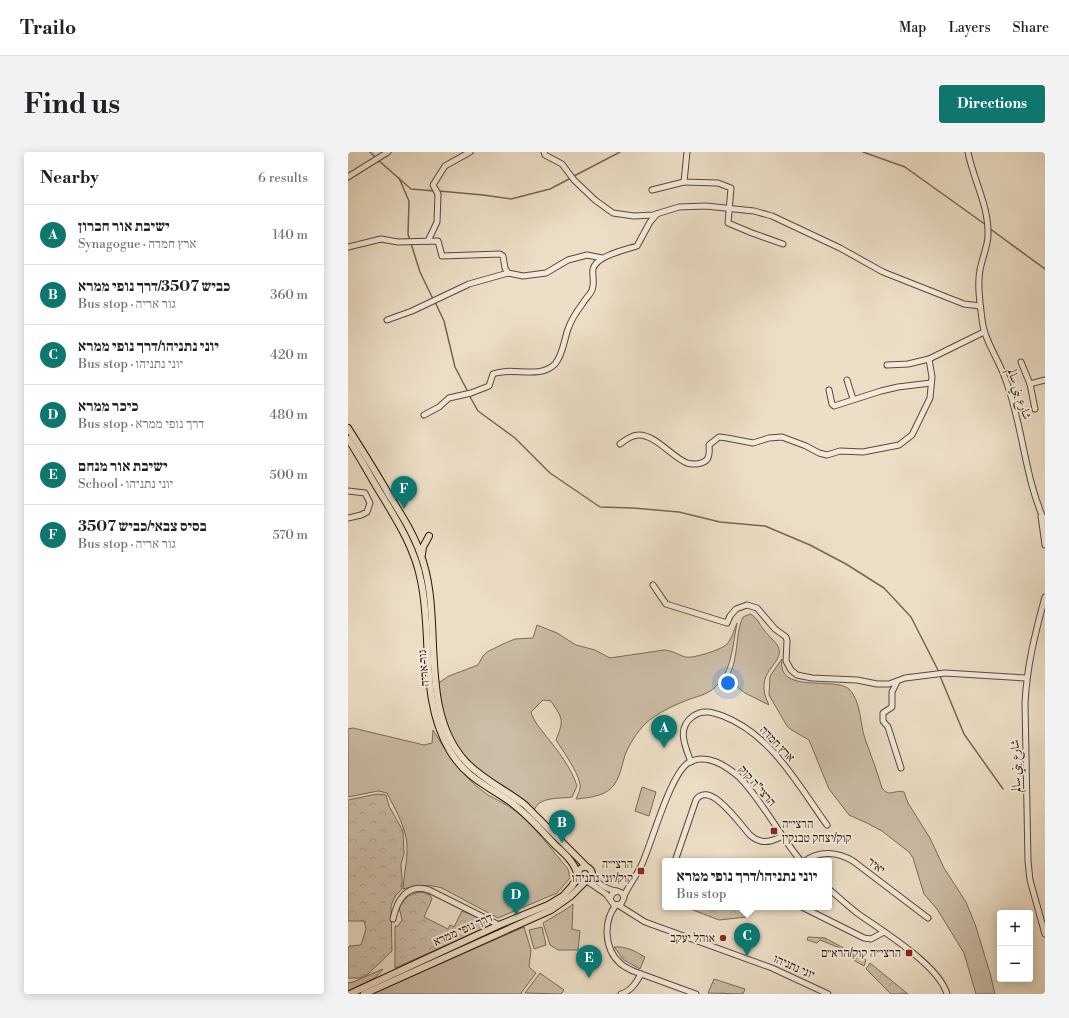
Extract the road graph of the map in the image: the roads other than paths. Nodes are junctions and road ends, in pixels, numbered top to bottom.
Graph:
1 (388, 152) edge
2 (470, 152) edge
3 (544, 152) edge
4 (687, 152) edge
5 (968, 152) edge
6 (348, 177) edge
7 (684, 182) junction
8 (652, 190) dead end
9 (729, 209) junction
10 (657, 214) junction
11 (428, 241) junction
12 (783, 244) dead end
13 (348, 247) edge
14 (602, 258) junction
15 (508, 273) junction
16 (980, 306) junction
17 (387, 320) dead end
18 (984, 332) junction
19 (929, 359) junction
20 (1021, 362) dead end
21 (887, 365) dead end
22 (847, 380) dead end
23 (1045, 380) edge
24 (931, 383) junction
25 (1030, 384) junction
26 (829, 390) dead end
27 (853, 399) junction
28 (1035, 409) dead end
29 (424, 415) dead end
30 (348, 428) edge
31 (348, 439) edge
32 (620, 444) dead end
33 (348, 491) edge
34 (1041, 513) junction
35 (348, 518) edge
36 (1045, 522) edge
37 (428, 536) dead end
38 (1045, 545) edge
39 (422, 558) junction
40 (653, 585) dead end
41 (1045, 597) edge
42 (1026, 678) junction
43 (897, 682) junction
44 (691, 762) junction
45 (901, 768) dead end
46 (827, 825) dead end
47 (782, 836) junction
48 (676, 858) edge
49 (799, 858) edge
50 (811, 858) edge
51 (586, 866) junction
52 (592, 873) junction
53 (578, 875) junction
54 (587, 881) junction
55 (632, 881) junction
56 (618, 891) junction
57 (832, 892) edge
58 (624, 898) junction
59 (610, 901) junction
60 (617, 905) junction
61 (808, 910) edge
62 (611, 914) junction
63 (928, 918) dead end
64 (393, 919) dead end
65 (487, 919) junction
66 (639, 919) junction
67 (499, 925) junction
68 (490, 930) junction
69 (884, 932) junction
70 (1045, 934) edge
71 (641, 974) junction
72 (350, 994) edge
73 (364, 994) edge
74 (621, 994) edge
75 (696, 994) edge
76 (828, 994) edge
77 (947, 994) edge

1 - 6 street
2 - 11 street
3 - 10 street
4 - 7 street
5 - 16 street, شارع بني سالم
7 - 8 street
7 - 9 street
9 - 10 street
9 - 12 street
9 - 16 street
10 - 14 street
11 - 13 street
11 - 15 street
14 - 15 street
14 - 29 street
15 - 17 street
16 - 18 street, شارع بني سالم
18 - 19 street
18 - 34 street, شارع بني سالم
19 - 21 street
19 - 24 street
20 - 25 street
22 - 27 street
23 - 25 street
24 - 27 street
24 - 32 street
25 - 28 street
26 - 27 street
30 - 39 main road, גור אריה
31 - 53 main road, גור אריה
33 - 35 street
34 - 36 street
34 - 38 street
37 - 39 main road
39 - 51 main road, גור אריה
40 - 43 street
41 - 42 street, شارع بني سالم
42 - 43 street
42 - 70 street, شارع بني سالم
43 - 45 street
44 - 46 street, ארץ חמדה
44 - 47 street, הרצי"ה קוק
44 - 55 street
47 - 48 street
47 - 49 street, הרצי"ה קוק
50 - 63 street, יאיר
51 - 52 main road
51 - 53 main road
52 - 54 main road
52 - 56 street
53 - 54 main road
53 - 67 main road, דרך נופי ממרא
54 - 59 street
54 - 73 main road, דרך נופי ממרא
55 - 56 street
55 - 58 street
56 - 58 street
56 - 59 street
57 - 69 street
58 - 60 street
58 - 66 street, יוני נתניהו
59 - 60 street
59 - 62 street
60 - 62 street
60 - 66 street, יוני נתניהו
61 - 69 street
62 - 71 street
64 - 65 street
65 - 67 street
65 - 68 street
66 - 76 street, יוני נתניהו
67 - 68 main road, דרך נופי ממרא
68 - 72 main road, דרך נופי ממרא
69 - 77 street
71 - 74 street
71 - 75 street

